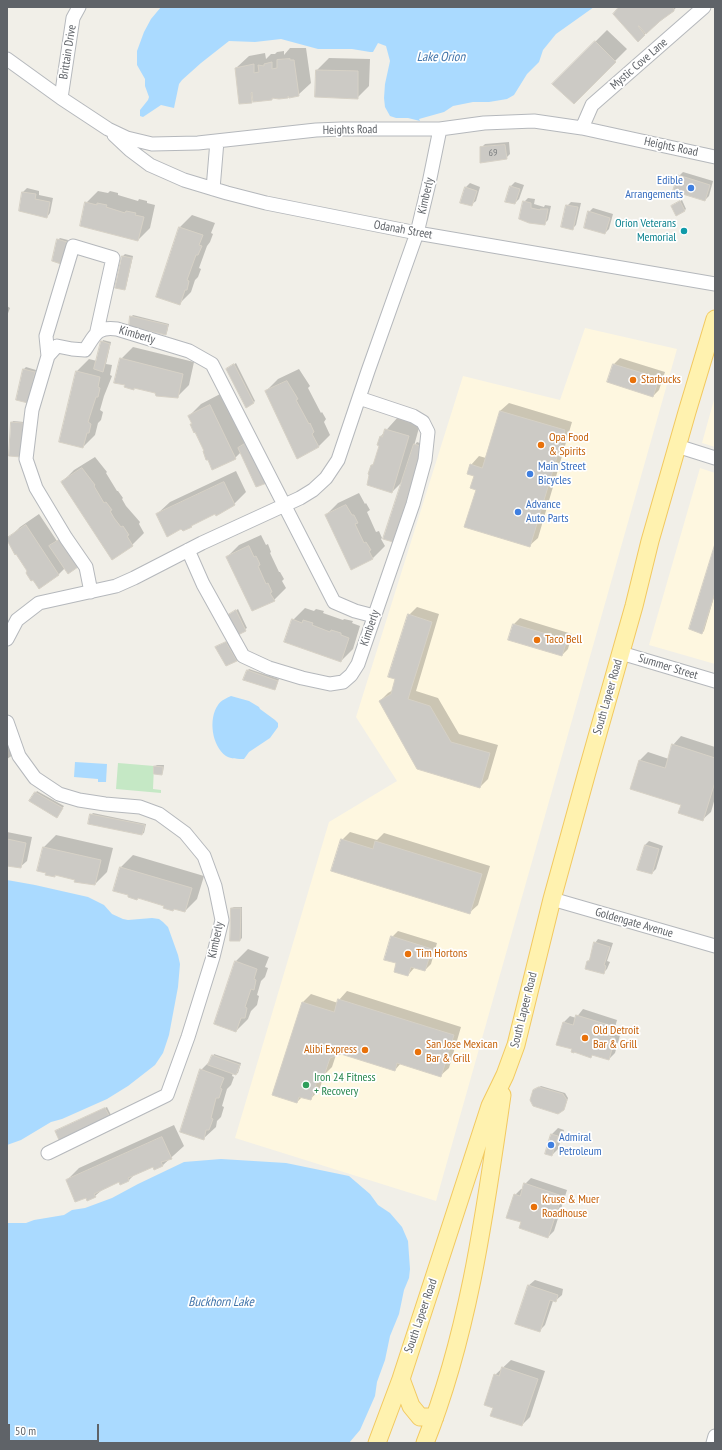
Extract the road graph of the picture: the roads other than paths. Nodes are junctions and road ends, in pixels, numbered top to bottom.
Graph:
1 (79, 7) edge
2 (704, 7) edge
3 (7, 59) edge
4 (61, 98) junction
5 (582, 128) junction
6 (108, 129) junction
7 (440, 129) junction
8 (216, 141) junction
9 (715, 157) edge
10 (213, 189) junction
11 (417, 233) junction
12 (715, 284) edge
13 (715, 319) edge
14 (97, 331) junction
15 (48, 356) junction
16 (359, 398) junction
17 (677, 446) junction
18 (715, 458) edge
19 (284, 505) junction
20 (188, 550) junction
21 (91, 592) junction
22 (374, 616) junction
23 (7, 639) edge
24 (621, 653) junction
25 (715, 681) edge
26 (7, 722) edge
27 (552, 900) junction
28 (715, 946) edge
29 (505, 1076) junction
30 (48, 1153) dead end
31 (401, 1379) junction
32 (435, 1417) junction
33 (715, 1436) edge
34 (377, 1443) edge
35 (425, 1443) edge
36 (713, 1443) edge

1 - 4 street, Brittain Drive
2 - 5 street, Mystic Cove Lane
3 - 4 street, Heights Road
4 - 6 street, Heights Road
5 - 7 street, Heights Road
5 - 9 street, Heights Road
6 - 8 street, Heights Road
6 - 10 street, Odanah Street
7 - 8 street, Heights Road
7 - 11 street, Kimberly
8 - 10 street
10 - 11 street, Odanah Street
11 - 12 street, Odanah Street
11 - 16 street, Kimberly
13 - 17 main road, South Lapeer Road
14 - 15 street
14 - 15 street
14 - 19 street, Kimberly
15 - 21 street
16 - 19 street, Kimberly
16 - 22 street, Kimberly
17 - 18 street
17 - 24 main road, South Lapeer Road
19 - 20 street, Kimberly
19 - 22 street
20 - 21 street, Kimberly
20 - 22 street, Kimberly
21 - 23 street, Kimberly
24 - 25 street, Summer Street
24 - 27 main road, South Lapeer Road
26 - 30 street, Kimberly
27 - 28 street, Goldengate Avenue
27 - 29 main road, South Lapeer Road
29 - 31 main road, South Lapeer Road
29 - 32 main road, South Lapeer Road
31 - 32 main road
31 - 34 main road, South Lapeer Road
32 - 35 main road, South Lapeer Road
33 - 36 street

